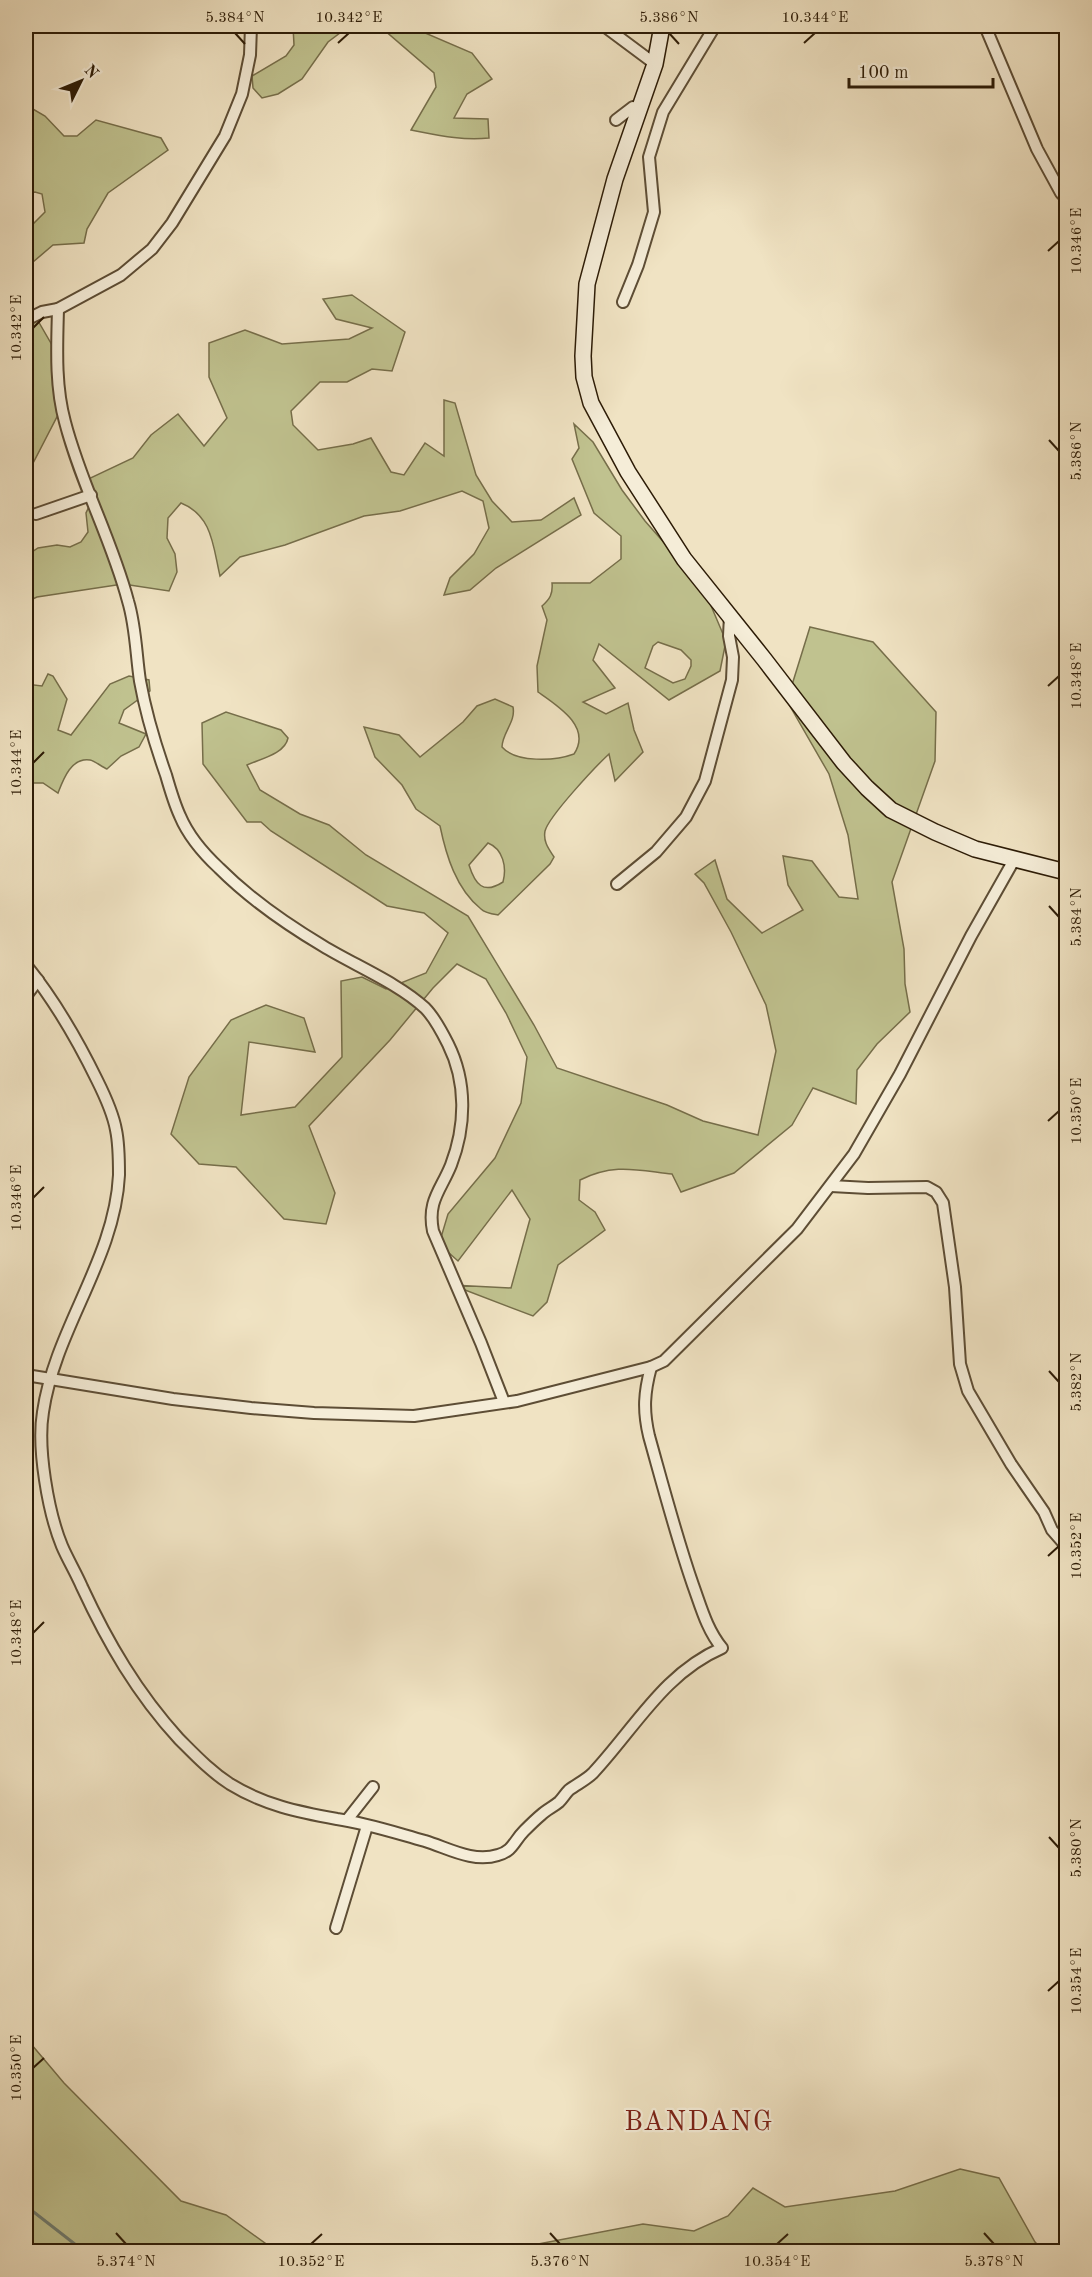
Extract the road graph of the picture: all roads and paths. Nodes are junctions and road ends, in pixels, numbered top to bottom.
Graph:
1 (251, 26) edge
2 (604, 26) edge
3 (662, 26) edge
4 (715, 26) edge
5 (985, 26) edge
6 (655, 64) junction
7 (640, 110) junction
8 (616, 120) dead end
9 (1066, 198) edge
10 (623, 302) dead end
11 (58, 309) junction
12 (26, 320) edge
13 (91, 495) junction
14 (36, 514) dead end
15 (730, 615) junction
16 (1014, 860) junction
17 (1066, 872) edge
18 (617, 884) dead end
19 (26, 965) edge
20 (38, 980) junction
21 (26, 996) edge
22 (831, 1186) junction
23 (651, 1367) junction
24 (26, 1375) edge
25 (49, 1381) junction
26 (504, 1402) junction
27 (1066, 1546) edge
28 (373, 1787) dead end
29 (347, 1820) junction
30 (368, 1826) junction
31 (336, 1928) dead end

1 - 11 street
2 - 6 street
3 - 6 main road
4 - 10 street
5 - 9 street
6 - 7 main road
7 - 8 street
7 - 15 main road
11 - 12 street
11 - 13 street
13 - 14 street
13 - 26 street
15 - 16 main road
15 - 18 street
16 - 17 main road
16 - 22 street
19 - 20 street
20 - 21 street
20 - 25 street
22 - 23 street
22 - 27 street
23 - 26 street
23 - 30 street
24 - 25 street
25 - 26 street
25 - 29 street
28 - 29 street
29 - 30 street
30 - 31 street

